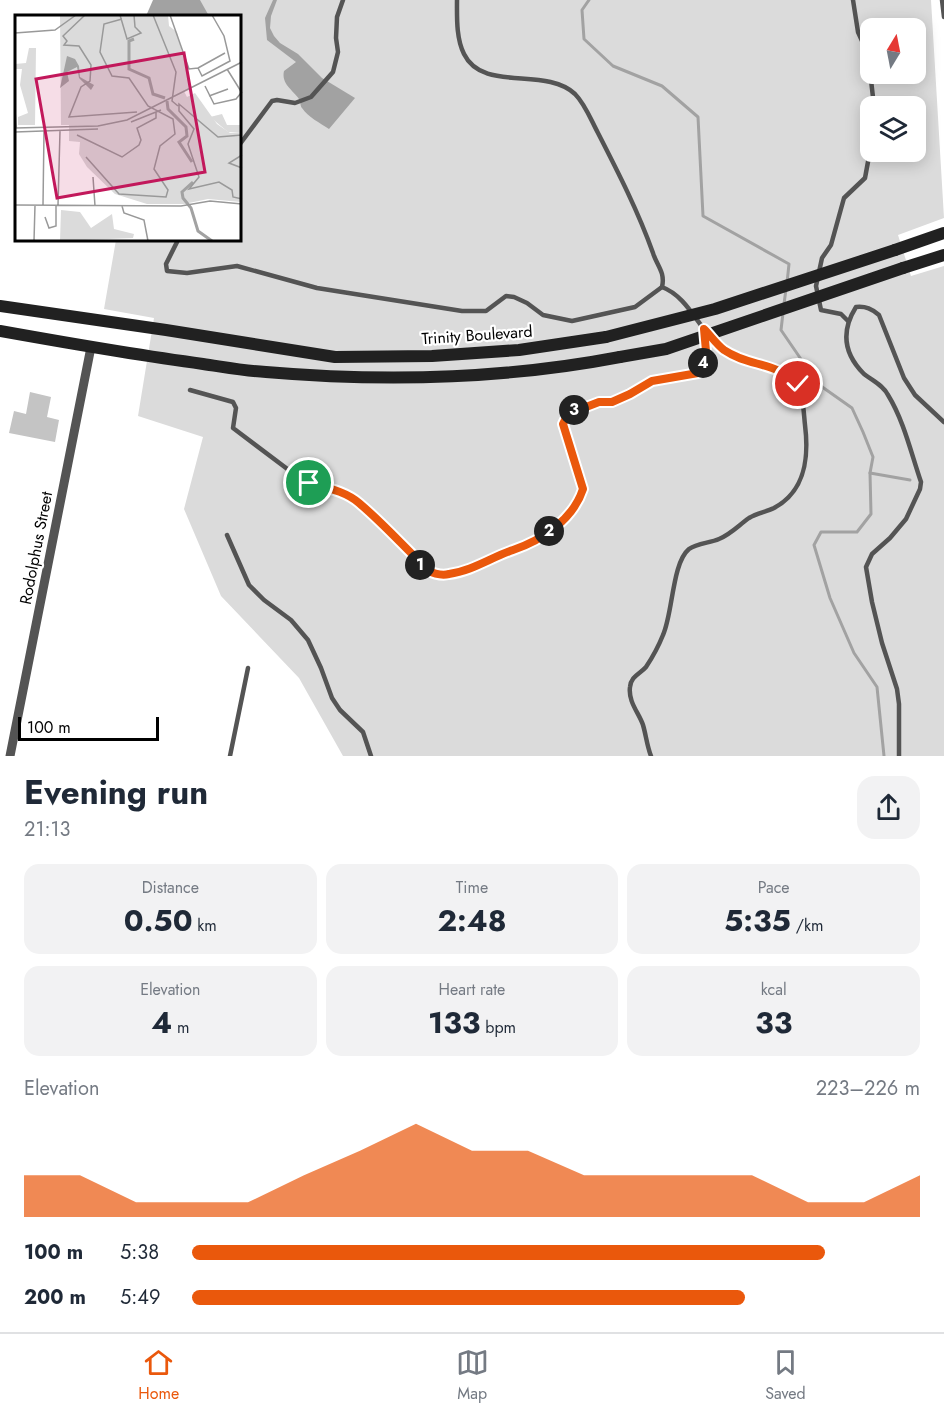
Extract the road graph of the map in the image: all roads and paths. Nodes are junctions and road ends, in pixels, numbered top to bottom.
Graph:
1 (344, 0) edge
2 (457, 0) edge
3 (853, 0) edge
4 (942, 0) edge
5 (944, 17) edge
6 (873, 96) edge
7 (242, 141) edge
8 (868, 162) edge
9 (944, 233) edge
10 (177, 242) edge
11 (944, 255) edge
12 (662, 287) junction
13 (1, 309) edge
14 (848, 321) junction
15 (704, 329) junction
16 (0, 331) edge
17 (91, 346) junction
18 (190, 390) dead end
19 (944, 422) edge
20 (227, 535) dead end
21 (248, 668) dead end
22 (10, 756) edge
23 (230, 756) edge
24 (371, 756) edge
25 (651, 756) edge
26 (899, 756) edge

1 - 7 lane
2 - 12 lane
3 - 6 lane
4 - 5 lane
8 - 14 lane
9 - 13 main road, Trinity Boulevard, bridge
10 - 12 lane
11 - 17 main road, bridge
12 - 15 lane
14 - 19 lane
14 - 26 lane
15 - 18 lane
15 - 25 lane
16 - 17 main road
17 - 22 street, Rodolphus Street
20 - 24 lane
21 - 23 lane

